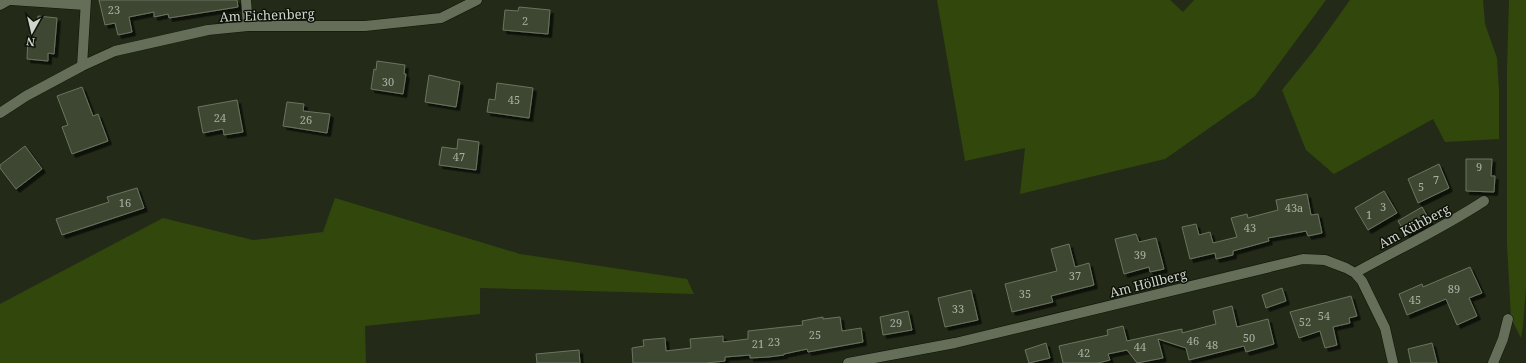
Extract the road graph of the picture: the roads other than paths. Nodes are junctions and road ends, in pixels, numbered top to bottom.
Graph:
1 (10, 0) edge
2 (246, 0) edge
3 (477, 0) edge
4 (86, 3) edge
5 (0, 5) edge
6 (248, 26) junction
7 (82, 66) junction
8 (0, 113) edge
9 (1484, 201) dead end
10 (1355, 273) junction
11 (1508, 319) dead end
12 (848, 363) edge
13 (1393, 363) edge
14 (1493, 363) edge

1 - 4 street
1 - 5 street
2 - 6 street
3 - 6 street, Am Eichenberg
4 - 7 street
6 - 7 street, Am Eichenberg
7 - 8 street, Am Eichenberg
9 - 10 street, Am Kühberg
10 - 12 street, Am Höllberg
10 - 13 street
11 - 14 street

